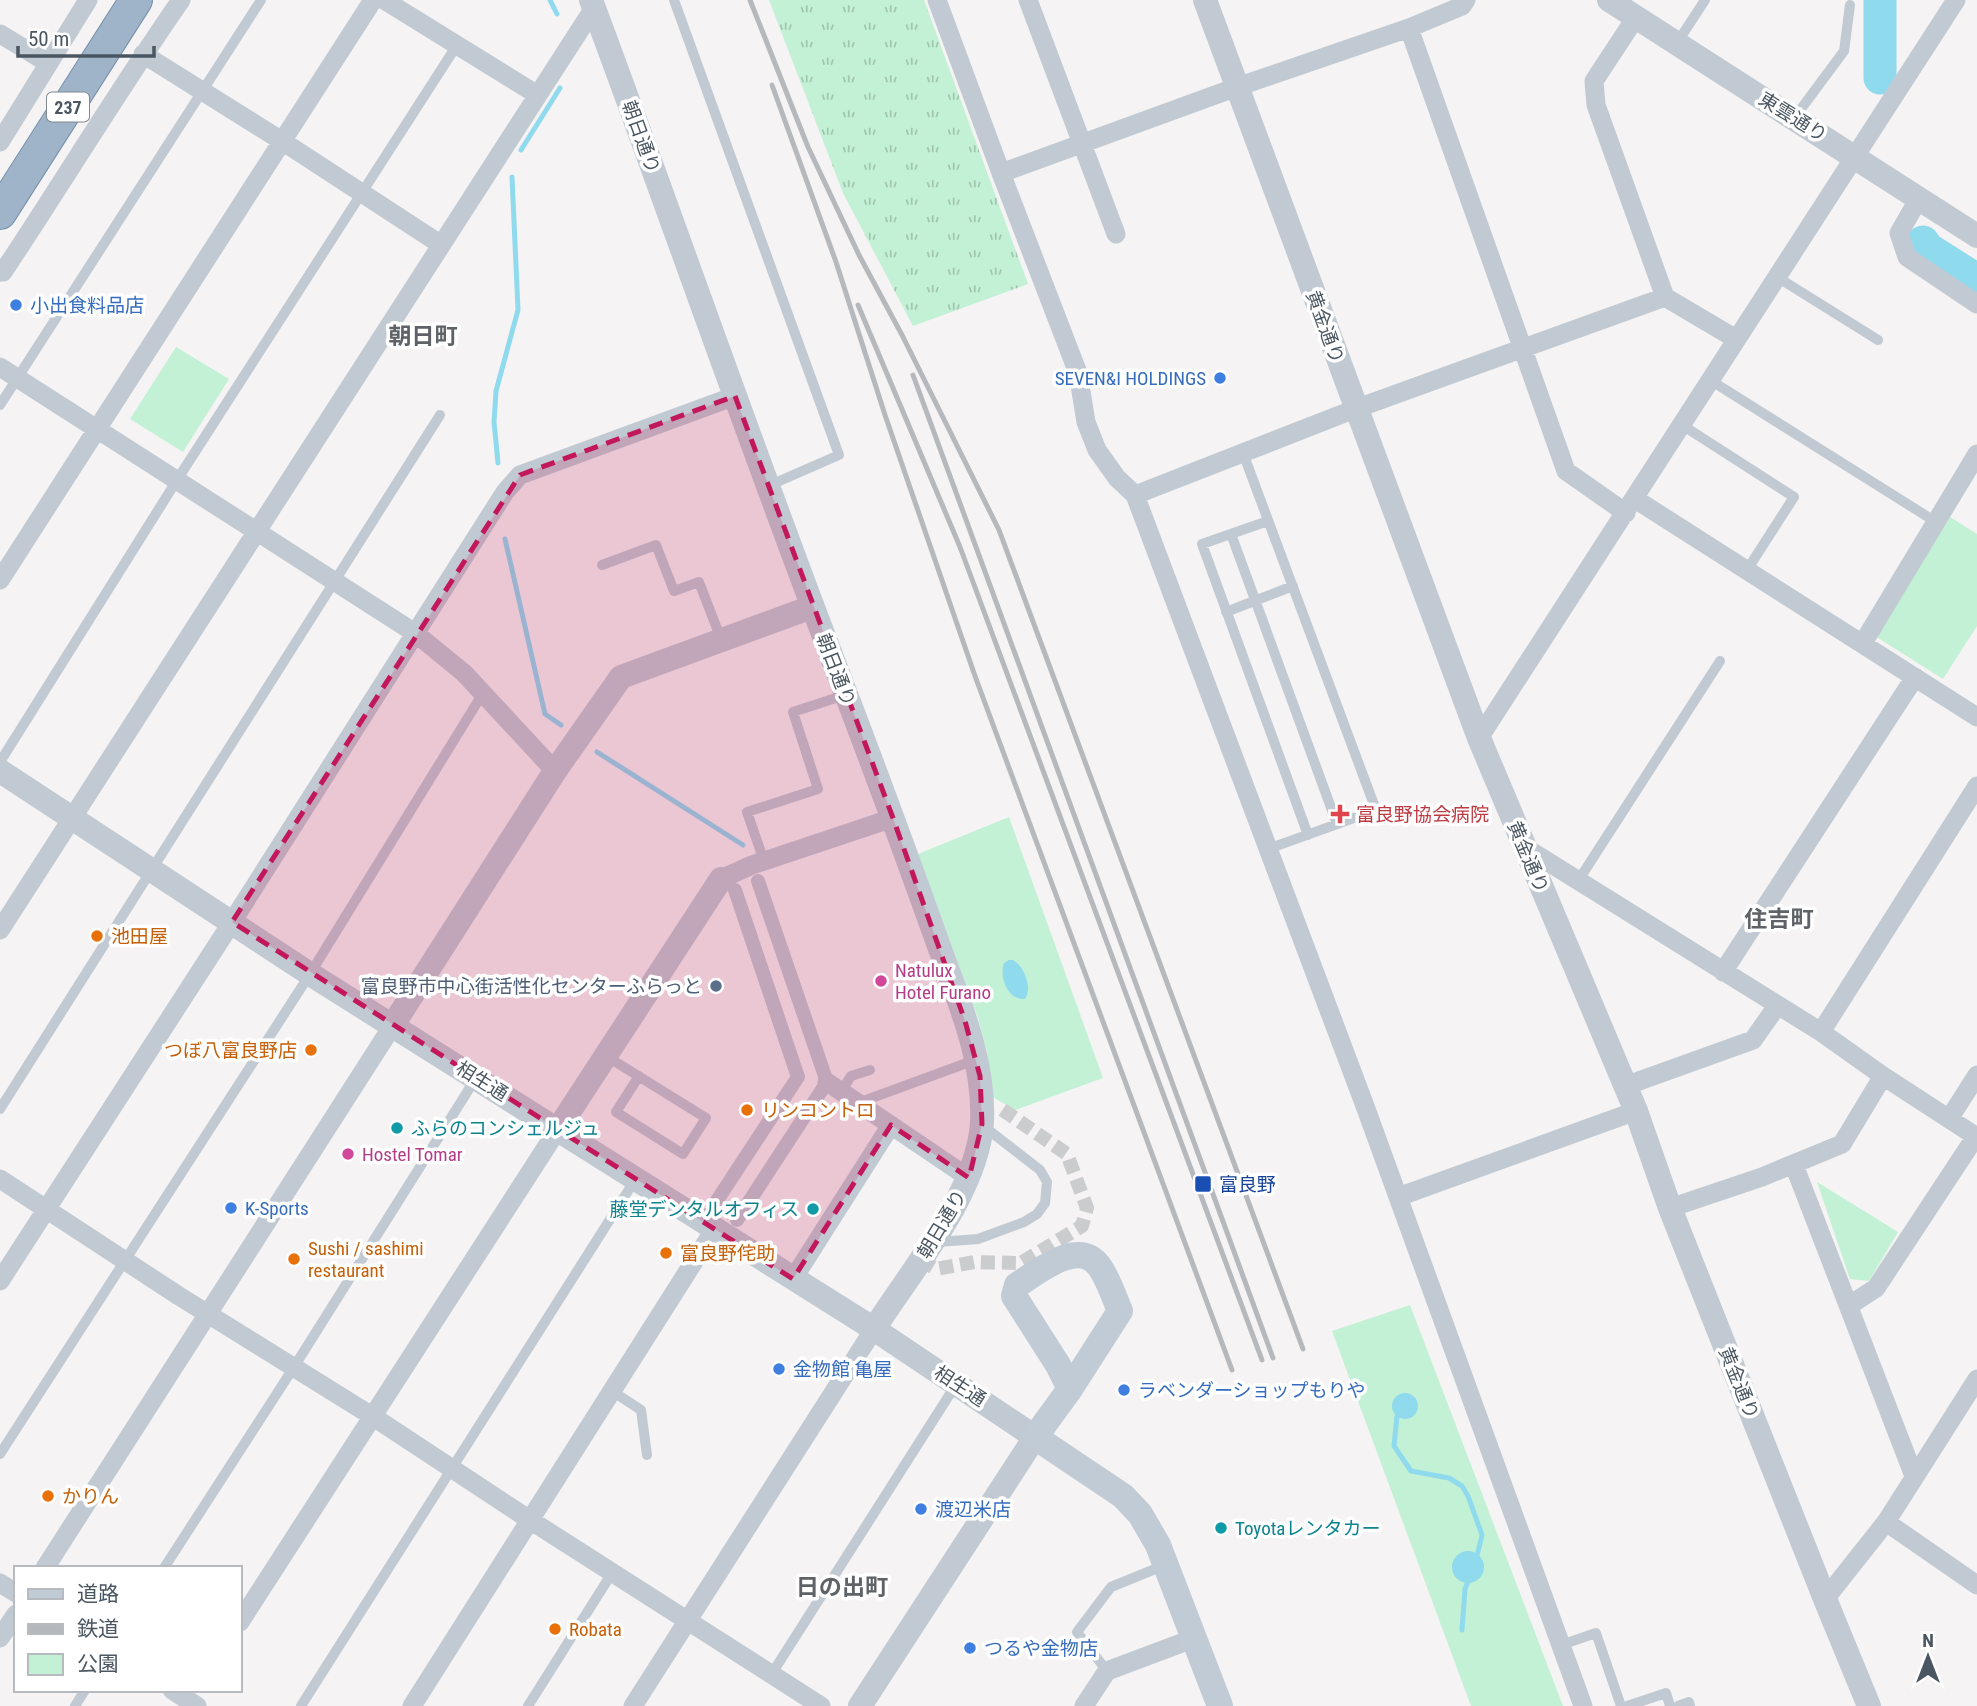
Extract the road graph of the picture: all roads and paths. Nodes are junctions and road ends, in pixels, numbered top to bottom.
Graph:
1 (88, 0) edge
2 (136, 0) edge
3 (181, 0) edge
4 (261, 0) edge
5 (373, 0) edge
6 (384, 0) edge
7 (674, 0) edge
8 (937, 0) edge
9 (1028, 0) edge
10 (1205, 0) edge
11 (1466, 0) edge
12 (1609, 0) edge
13 (1705, 0) edge
14 (1956, 0) edge
15 (592, 4) edge
16 (1850, 5) dead end
17 (1636, 17) junction
18 (1409, 29) junction
19 (0, 34) edge
20 (1677, 43) junction
21 (457, 45) junction
22 (143, 54) junction
23 (48, 63) junction
24 (1237, 86) junction
25 (202, 90) junction
26 (536, 94) junction
27 (1795, 118) junction
28 (282, 141) junction
29 (0, 142) edge
30 (1083, 144) junction
31 (1856, 156) junction
32 (1002, 173) junction
33 (361, 192) junction
34 (1918, 200) junction
35 (0, 214) edge
36 (1116, 234) dead end
37 (1977, 236) edge
38 (440, 244) junction
39 (0, 272) edge
40 (1777, 277) junction
41 (1665, 297) junction
42 (1977, 303) edge
43 (1737, 339) junction
44 (1878, 340) dead end
45 (1523, 349) junction
46 (0, 367) edge
47 (18, 379) junction
48 (1710, 380) junction
49 (735, 396) junction
50 (0, 405) edge
51 (1355, 409) junction
52 (440, 415) dead end
53 (1682, 425) junction
54 (96, 429) junction
55 (1243, 453) junction
56 (1977, 454) edge
57 (177, 480) junction
58 (767, 486) junction
59 (1135, 495) junction
60 (1630, 506) junction
61 (1268, 521) junction
62 (1936, 522) junction
63 (256, 531) junction
64 (1230, 534) junction
65 (602, 565) dead end
66 (1747, 570) junction
67 (0, 580) edge
68 (336, 581) junction
69 (1293, 586) junction
70 (1255, 601) junction
71 (812, 607) junction
72 (1226, 611) junction
73 (415, 633) junction
74 (721, 640) junction
75 (1863, 643) junction
76 (1720, 661) dead end
77 (1915, 677) junction
78 (483, 693) junction
79 (846, 695) junction
80 (1977, 717) edge
81 (1479, 738) junction
82 (0, 761) edge
83 (0, 771) edge
84 (555, 771) junction
85 (1977, 786) edge
86 (73, 817) junction
87 (893, 818) junction
88 (1337, 824) junction
89 (1308, 835) junction
90 (1268, 849) junction
91 (1526, 849) junction
92 (764, 861) junction
93 (152, 870) junction
94 (758, 881) dead end
95 (1578, 881) junction
96 (728, 884) junction
97 (232, 922) junction
98 (0, 930) edge
99 (1723, 972) junction
100 (310, 974) junction
101 (1777, 1006) junction
102 (393, 1025) junction
103 (1821, 1032) junction
104 (606, 1055) junction
105 (976, 1060) junction
106 (870, 1070) dead end
107 (1977, 1075) edge
108 (639, 1076) junction
109 (1884, 1076) junction
110 (476, 1077) junction
111 (1625, 1086) junction
112 (834, 1087) junction
113 (858, 1103) junction
114 (0, 1109) edge
115 (1636, 1111) junction
116 (1949, 1119) junction
117 (982, 1124) junction
118 (891, 1125) junction
119 (558, 1129) junction
120 (1976, 1136) edge
121 (1794, 1165) junction
122 (969, 1178) junction
123 (0, 1179) edge
124 (635, 1180) junction
125 (1398, 1197) junction
126 (1670, 1208) junction
127 (47, 1209) junction
128 (714, 1217) junction
129 (737, 1220) dead end
130 (933, 1242) junction
131 (127, 1261) junction
132 (793, 1279) junction
133 (0, 1281) edge
134 (1850, 1306) junction
135 (208, 1313) junction
136 (874, 1329) junction
137 (294, 1367) junction
138 (1977, 1379) edge
139 (956, 1384) junction
140 (1070, 1389) junction
141 (612, 1391) junction
142 (1970, 1407) edge
143 (372, 1416) junction
144 (1034, 1437) junction
145 (0, 1454) edge
146 (647, 1455) dead end
147 (453, 1469) junction
148 (1914, 1476) junction
149 (530, 1520) junction
150 (1886, 1522) junction
151 (1166, 1564) junction
152 (46, 1566) edge
153 (165, 1566) edge
154 (612, 1573) junction
155 (1977, 1585) edge
156 (1825, 1599) junction
157 (14, 1617) edge
158 (242, 1619) edge
159 (688, 1622) junction
160 (0, 1638) edge
161 (1195, 1638) junction
162 (1561, 1645) junction
163 (1107, 1671) junction
164 (771, 1675) junction
165 (176, 1692) edge
166 (192, 1701) edge
167 (1091, 1704) edge
168 (301, 1706) edge
169 (412, 1706) edge
170 (528, 1706) edge
171 (634, 1706) edge
172 (821, 1706) edge
173 (860, 1706) edge
174 (1220, 1706) edge
175 (1583, 1706) edge
176 (1621, 1706) edge
177 (1627, 1706) edge
178 (1670, 1706) edge
179 (1678, 1706) edge
180 (1690, 1706) edge
181 (1869, 1706) edge

1 - 23 street
2 - 35 highway, 237
3 - 22 street
4 - 25 lane
5 - 28 street
6 - 21 street
7 - 58 lane
8 - 32 street
9 - 30 street
10 - 24 street, 黄金通り
11 - 18 street
12 - 17 street, 東雲通り
13 - 20 lane
14 - 31 street
15 - 26 street
15 - 49 street, 朝日通り
16 - 27 lane
17 - 20 street, 東雲通り
17 - 41 street
18 - 24 street
18 - 45 street
19 - 23 street
20 - 27 street, 東雲通り
21 - 26 street
21 - 33 lane
22 - 25 street
22 - 39 street
23 - 29 street
24 - 30 street
24 - 51 street, 黄金通り
25 - 28 street
25 - 47 lane
26 - 38 street
27 - 31 street, 東雲通り
28 - 33 street
28 - 54 street
30 - 32 street
30 - 36 street
31 - 34 street, 東雲通り
31 - 40 street
32 - 59 street
33 - 38 street
33 - 57 lane
34 - 37 street, 東雲通り
34 - 42 street
38 - 63 street
40 - 43 street
40 - 44 lane
41 - 43 street
41 - 45 street
43 - 48 street
45 - 51 street
45 - 60 street
46 - 47 street
47 - 50 lane
47 - 54 street
48 - 53 street
48 - 62 lane
49 - 58 street, 朝日通り
49 - 73 street
51 - 55 street
51 - 81 street, 黄金通り
52 - 68 lane
53 - 60 street
53 - 66 lane
54 - 57 street
54 - 67 street
55 - 59 street
55 - 61 lane
56 - 62 street
57 - 63 street
57 - 82 lane
58 - 71 street, 朝日通り
59 - 90 street
60 - 66 street
60 - 81 street
61 - 64 lane
61 - 69 lane
62 - 75 street
63 - 68 street
63 - 86 street
64 - 70 lane
64 - 72 lane
65 - 74 lane
66 - 75 street
68 - 73 street
68 - 93 lane
69 - 70 lane
69 - 88 lane
70 - 72 lane
70 - 88 lane
71 - 74 street
71 - 79 street, 朝日通り
72 - 89 lane
73 - 78 street
73 - 97 street
74 - 84 street
75 - 77 street
76 - 95 lane
77 - 80 street
77 - 99 street
78 - 84 street
78 - 100 lane
79 - 87 street, 朝日通り
79 - 92 lane
81 - 91 street, 黄金通り
83 - 86 street, 相生通
84 - 102 street
85 - 103 street
86 - 93 street, 相生通
86 - 98 street
87 - 92 street
87 - 105 street, 朝日通り
88 - 89 lane
89 - 90 lane
90 - 125 street
91 - 95 street
91 - 111 street, 黄金通り
92 - 96 street
93 - 97 street, 相生通
93 - 114 lane
94 - 112 street
95 - 99 street
96 - 104 street
96 - 128 street
97 - 100 street, 相生通
97 - 127 street
99 - 101 street
100 - 102 street, 相生通
100 - 131 lane
101 - 103 street
101 - 111 street
102 - 110 street, 相生通
102 - 135 street
103 - 109 street
104 - 108 lane
104 - 119 street
105 - 113 lane
105 - 117 street, 朝日通り
106 - 112 lane
107 - 116 street
108 - 108 lane
109 - 116 street
109 - 121 street
110 - 119 street, 相生通
110 - 137 lane
111 - 115 street, 黄金通り
112 - 113 street
112 - 129 street
113 - 118 street
115 - 125 street
115 - 126 street, 黄金通り
116 - 120 street
117 - 122 street, 朝日通り
117 - 130 lane
118 - 122 street
118 - 132 street
119 - 124 street, 相生通
119 - 143 street
120 - 134 street
121 - 126 street
121 - 134 street
122 - 130 street, 朝日通り
123 - 127 street
124 - 128 street, 相生通
124 - 147 lane
125 - 162 street
126 - 156 street, 黄金通り
127 - 131 street
127 - 133 street
128 - 132 street, 相生通
128 - 141 street
130 - 136 street, 朝日通り
131 - 135 street
131 - 145 lane
132 - 136 street, 相生通
134 - 148 street
135 - 137 street
135 - 152 street
136 - 139 street, 相生通
136 - 159 street
137 - 143 street
137 - 153 lane
138 - 142 street
139 - 144 street, 相生通
139 - 164 lane
140 - 140 main road
140 - 144 main road
141 - 146 lane
141 - 149 street
142 - 148 street
143 - 147 street
143 - 158 street
144 - 151 main road
144 - 173 street
147 - 149 street
147 - 168 lane
148 - 150 street
149 - 154 street
149 - 169 street
150 - 155 street
150 - 156 street
151 - 161 main road
151 - 163 lane
154 - 159 street
154 - 170 lane
156 - 181 street, 黄金通り
157 - 160 street
159 - 164 street
159 - 171 street
161 - 163 street
161 - 174 main road
162 - 175 street
162 - 176 lane
163 - 167 street
164 - 172 street
165 - 166 street
177 - 178 lane
179 - 180 lane

